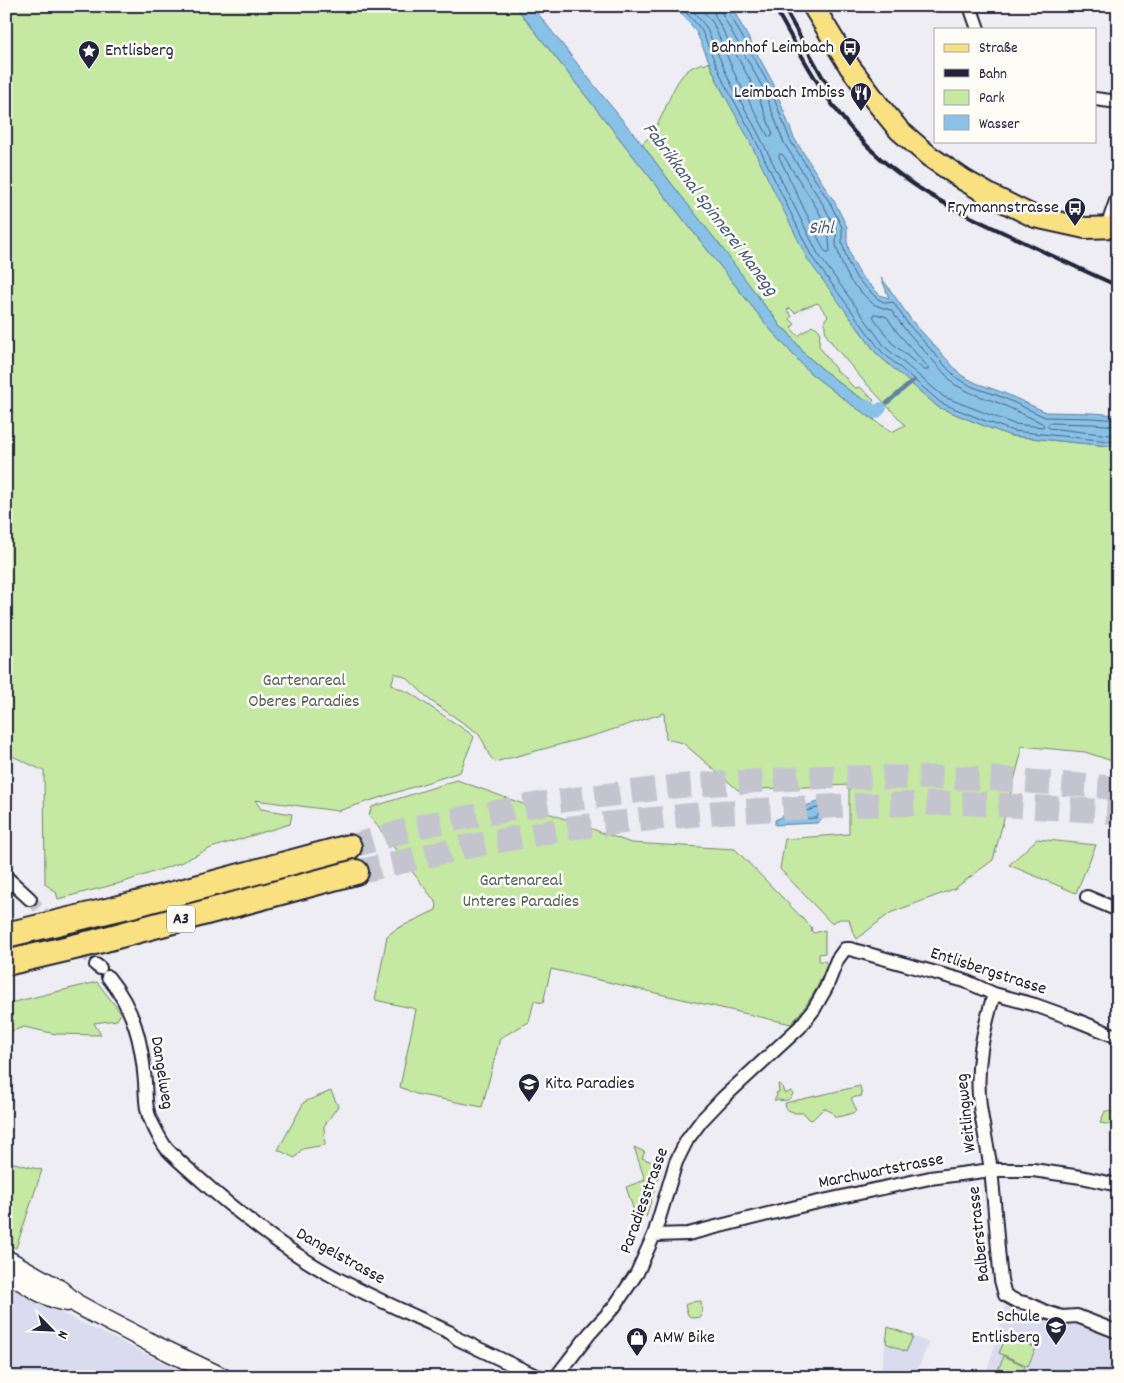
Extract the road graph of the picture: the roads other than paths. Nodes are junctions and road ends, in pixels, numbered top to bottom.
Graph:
1 (813, 6) edge
2 (970, 6) edge
3 (978, 28) edge
4 (1096, 99) edge
5 (1118, 102) edge
6 (1118, 195) edge
7 (1112, 227) edge
8 (349, 847) tunnel mouth
9 (356, 872) tunnel mouth
10 (6, 876) edge
11 (1087, 897) dead end
12 (30, 899) tunnel mouth
13 (1118, 910) edge
14 (6, 935) edge
15 (845, 949) joint
16 (6, 963) edge
17 (101, 970) tunnel mouth
18 (994, 994) junction
19 (1118, 1038) edge
20 (151, 1122) joint
21 (991, 1170) junction
22 (1118, 1185) edge
23 (654, 1234) junction
24 (6, 1259) edge
25 (6, 1272) edge
26 (77, 1304) junction
27 (1118, 1332) edge
28 (561, 1375) edge
29 (222, 1377) edge
30 (543, 1377) edge

1 - 7 main road
2 - 3 street
4 - 5 street
6 - 7 street
8 - 14 highway, A3
9 - 16 highway, A3
10 - 12 street
11 - 13 street
15 - 18 street, Entlisbergstrasse
15 - 23 street, Paradiesstrasse
17 - 20 street, Dangelweg
18 - 19 street, Entlisbergstrasse
18 - 21 street, Weitlingweg
20 - 30 street, Dangelstrasse
21 - 22 street, Marchwartstrasse
21 - 23 street, Marchwartstrasse
21 - 27 street, Balberstrasse
23 - 28 street, Paradiesstrasse
24 - 26 main road
25 - 26 main road
26 - 29 main road

